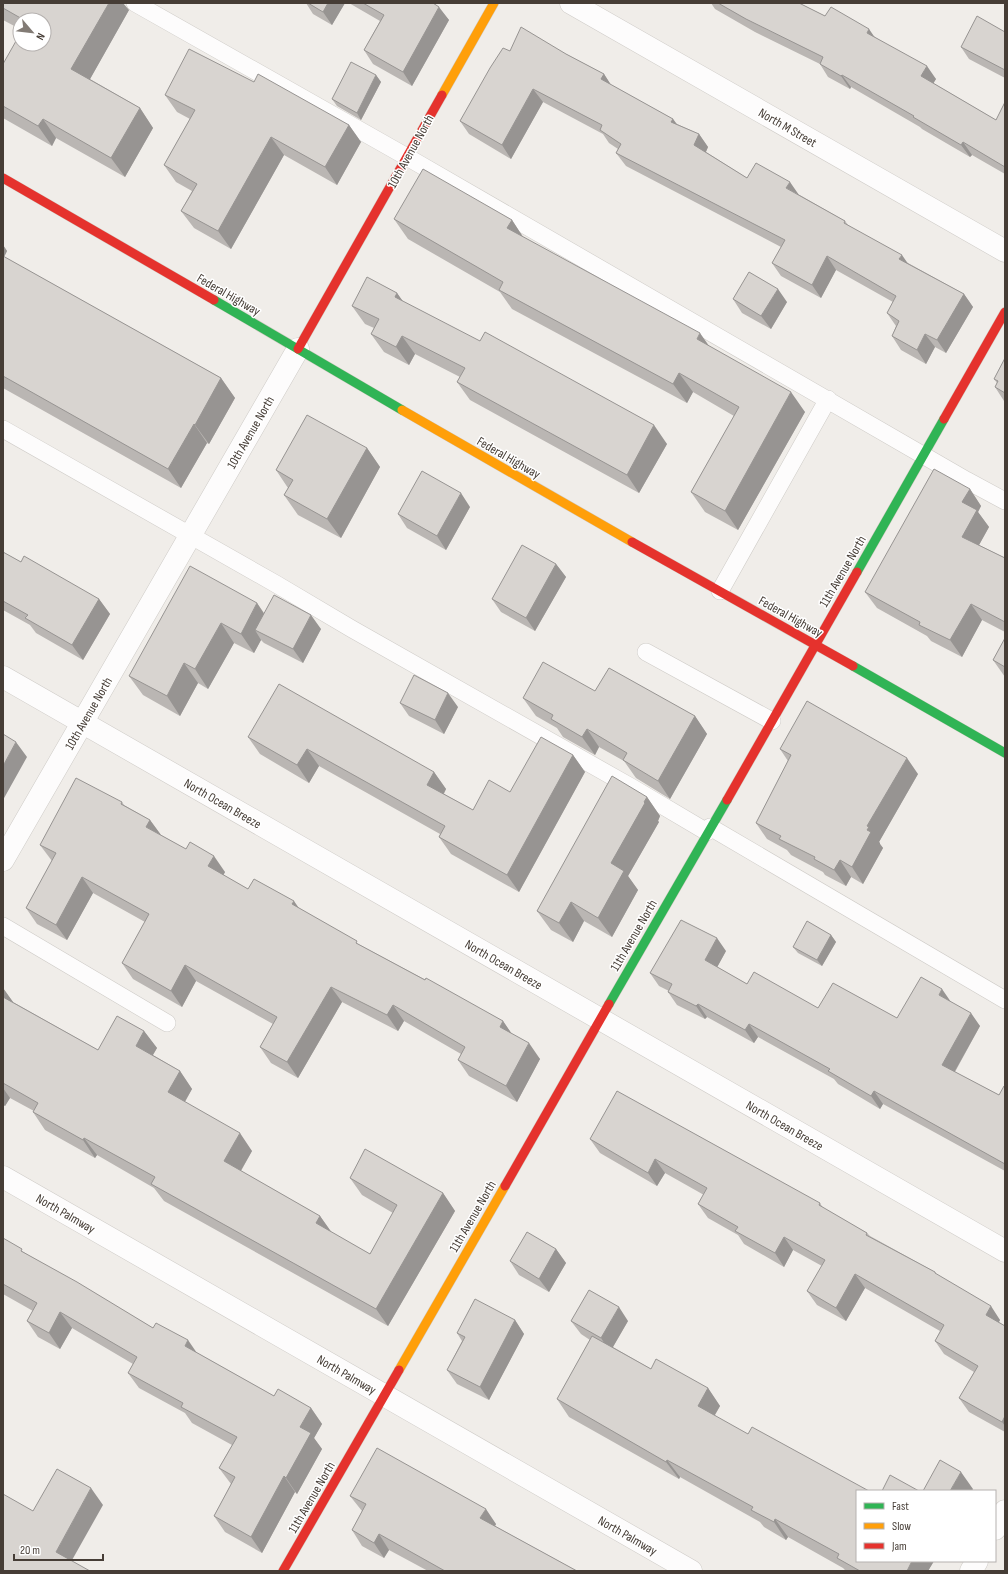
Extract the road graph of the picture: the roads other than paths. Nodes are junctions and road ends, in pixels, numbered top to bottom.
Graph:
1 (135, 3) edge
2 (494, 3) edge
3 (571, 3) edge
4 (407, 157) junction
5 (3, 178) edge
6 (1005, 251) edge
7 (1005, 312) edge
8 (298, 350) junction
9 (828, 400) junction
10 (3, 429) edge
11 (924, 454) junction
12 (1005, 501) edge
13 (190, 535) junction
14 (720, 591) junction
15 (816, 645) junction
16 (646, 652) dead end
17 (3, 677) edge
18 (772, 721) junction
19 (82, 722) junction
20 (1005, 753) edge
21 (709, 829) junction
22 (3, 860) edge
23 (3, 926) edge
24 (1005, 1000) edge
25 (599, 1019) junction
26 (167, 1023) dead end
27 (3, 1177) edge
28 (1005, 1251) edge
29 (384, 1395) junction
30 (1005, 1511) edge
31 (996, 1527) edge
32 (976, 1562) edge
33 (283, 1571) edge
34 (691, 1571) edge
35 (971, 1571) edge

1 - 4 lane
2 - 4 main road, 10th Avenue North
3 - 6 street, North M Street
4 - 8 main road, 10th Avenue North
4 - 9 lane
5 - 8 main road, Federal Highway
7 - 11 main road, 11th Avenue North
8 - 13 street, 10th Avenue North
8 - 14 main road, Federal Highway
9 - 11 lane
9 - 14 lane
10 - 13 lane
11 - 12 lane
11 - 15 main road, 11th Avenue North
13 - 19 street, 10th Avenue North
13 - 21 lane
14 - 15 main road, Federal Highway
15 - 18 main road, 11th Avenue North
15 - 20 main road, Federal Highway
16 - 18 lane
17 - 19 street, North Ocean Breeze
18 - 21 main road, 11th Avenue North
19 - 22 street, 10th Avenue North
19 - 25 street, North Ocean Breeze
21 - 24 lane
21 - 25 main road, 11th Avenue North
23 - 26 lane
25 - 28 street, North Ocean Breeze
25 - 29 main road, 11th Avenue North
27 - 29 street, North Palmway
29 - 33 main road, 11th Avenue North
29 - 34 street, North Palmway
30 - 31 street
32 - 35 street

